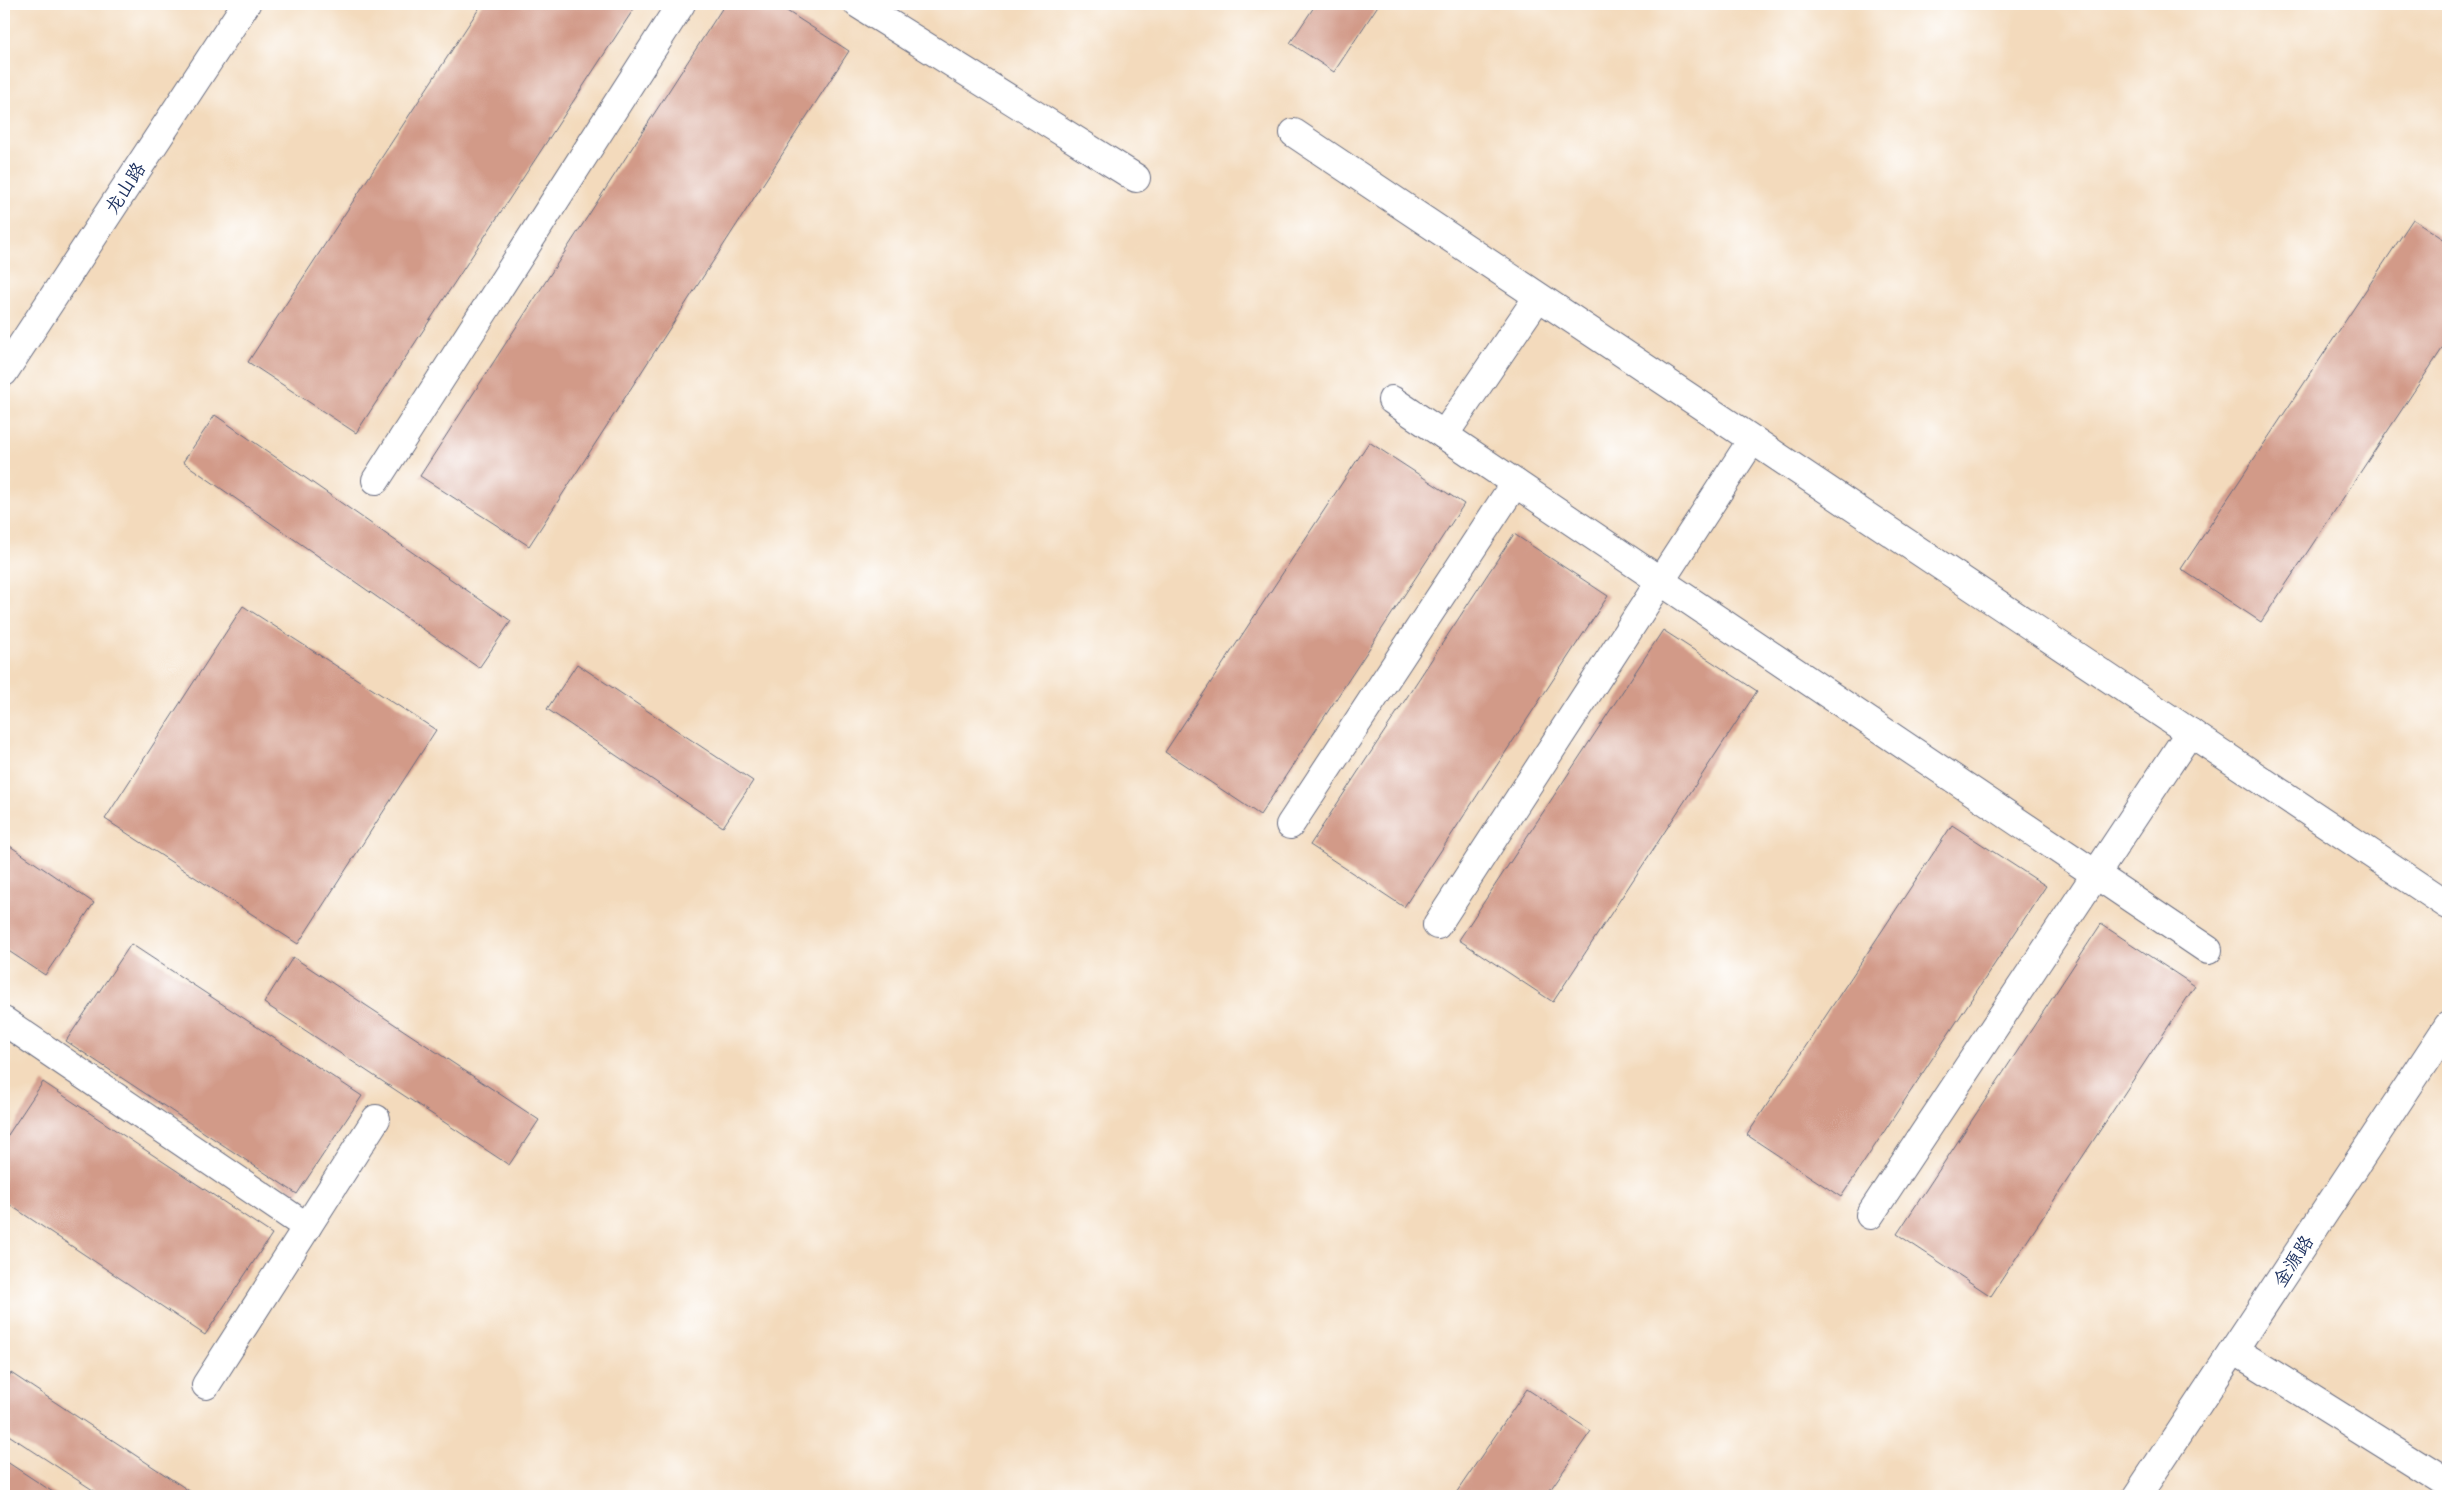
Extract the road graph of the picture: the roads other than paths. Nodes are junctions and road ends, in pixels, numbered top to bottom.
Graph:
1 (246, 4) edge
2 (682, 4) edge
3 (858, 4) edge
4 (1294, 133) dead end
5 (1136, 178) dead end
6 (1538, 297) junction
7 (4, 372) edge
8 (1392, 400) dead end
9 (1444, 435) junction
10 (1752, 440) junction
11 (376, 480) dead end
12 (1515, 483) junction
13 (1660, 581) junction
14 (2190, 732) junction
15 (1290, 825) dead end
16 (2096, 875) junction
17 (2448, 905) edge
18 (1437, 925) dead end
19 (2208, 950) dead end
20 (4, 1021) edge
21 (2448, 1026) edge
22 (376, 1119) dead end
23 (1870, 1215) dead end
24 (307, 1227) junction
25 (2234, 1350) junction
26 (206, 1386) dead end
27 (2448, 1484) edge
28 (2137, 1496) edge

1 - 7 main road, 龙山路
2 - 11 main road
3 - 5 main road
4 - 6 main road
6 - 9 main road
6 - 10 main road
8 - 9 main road
9 - 12 main road
10 - 13 main road
10 - 14 main road
12 - 13 main road
12 - 15 main road
13 - 16 main road
13 - 18 main road
14 - 16 main road
14 - 17 main road
16 - 19 main road
16 - 23 main road
20 - 24 main road
21 - 25 main road, 金源路
22 - 24 main road
24 - 26 main road
25 - 27 main road
25 - 28 main road, 金源路

